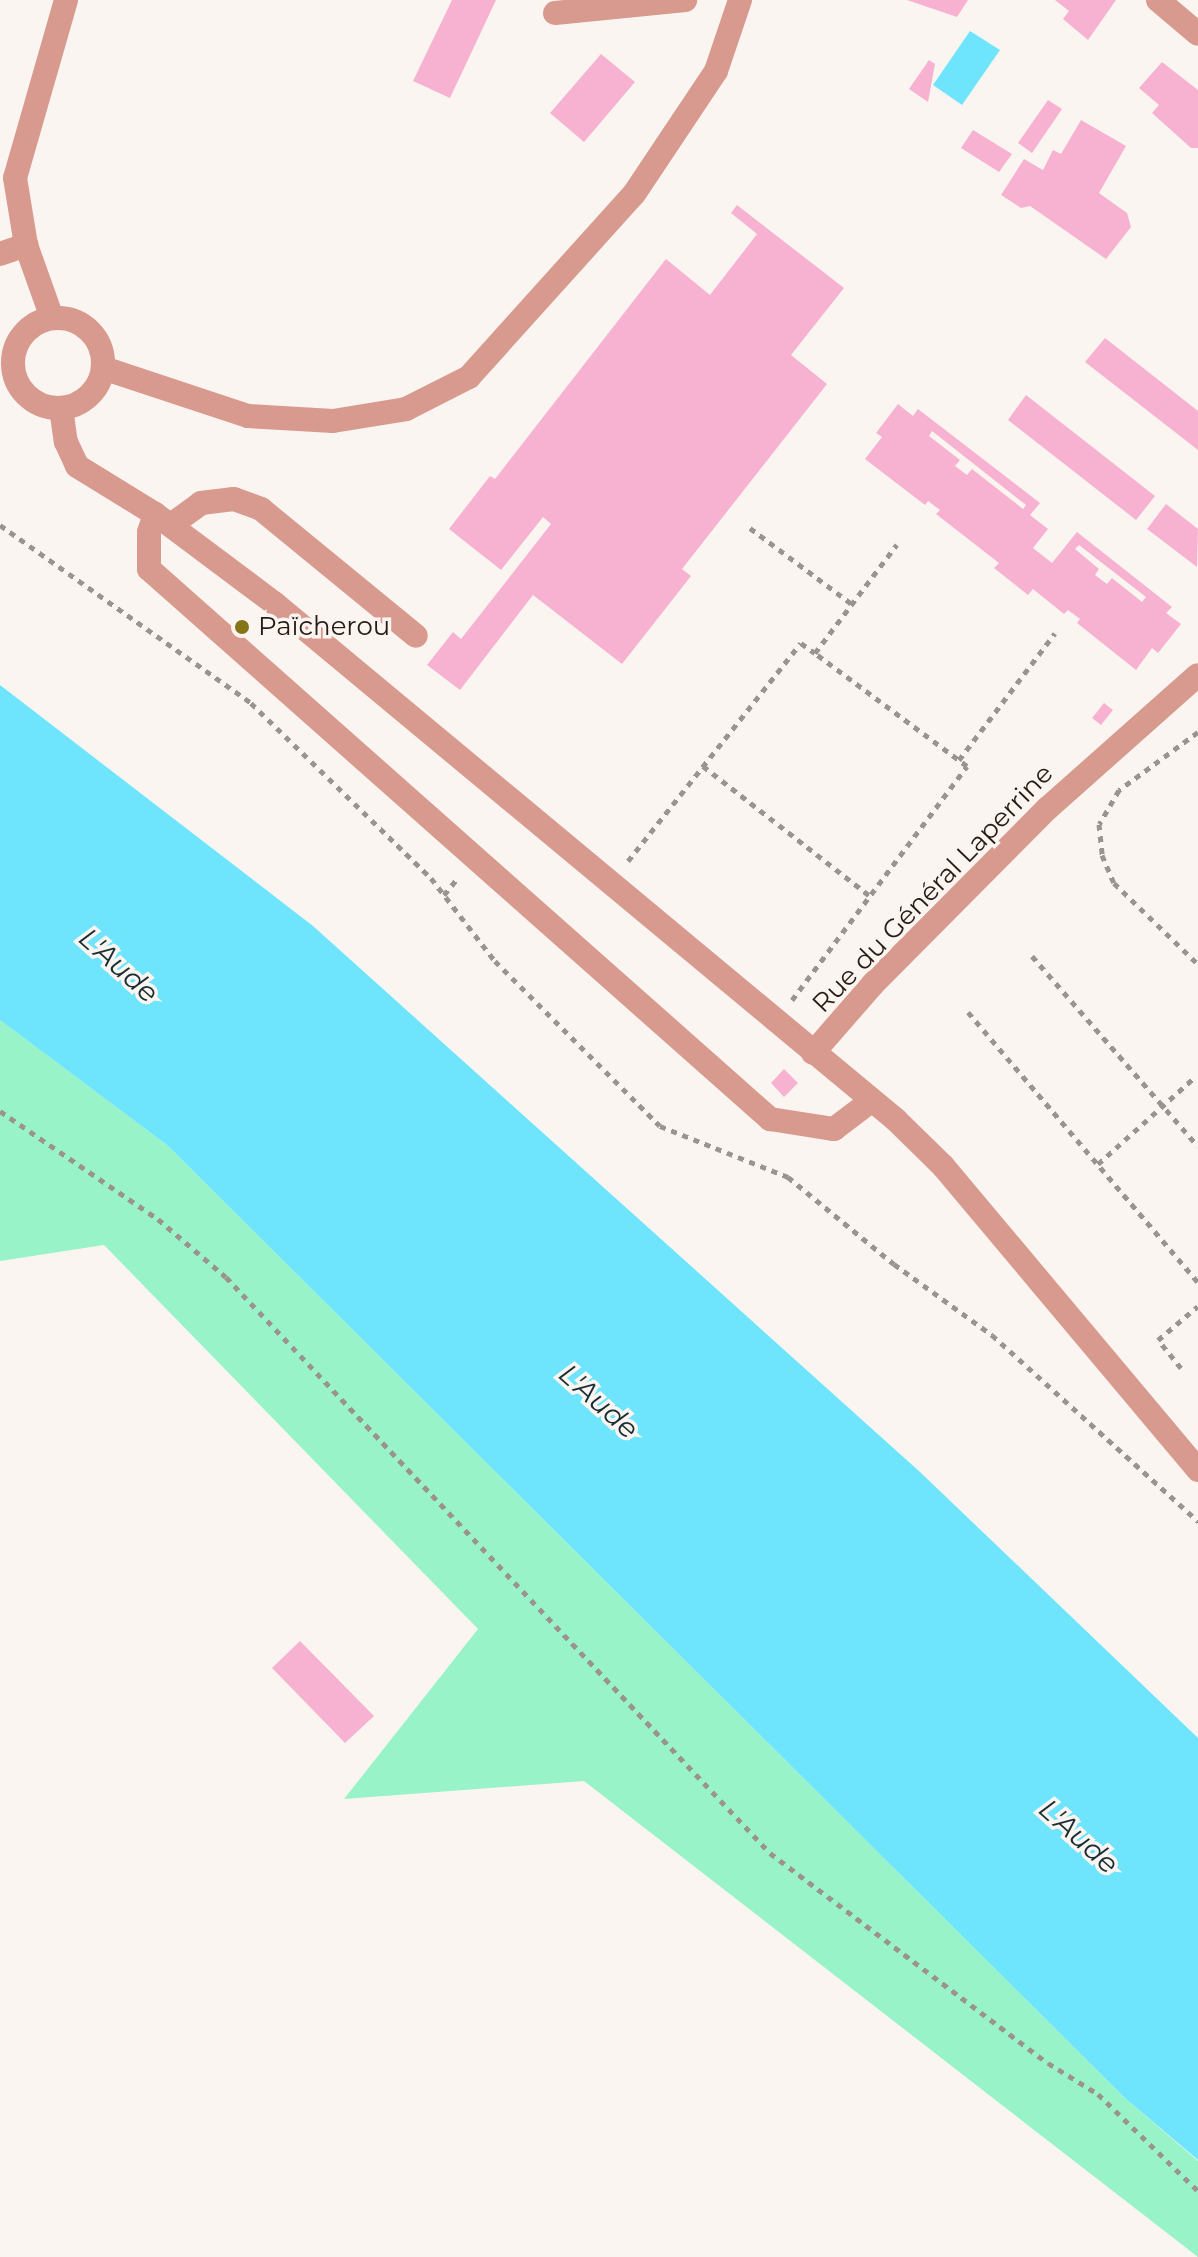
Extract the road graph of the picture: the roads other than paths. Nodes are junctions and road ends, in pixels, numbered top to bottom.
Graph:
1 (66, 0) edge
2 (685, 0) edge
3 (740, 0) edge
4 (1162, 1) edge
5 (555, 13) dead end
6 (1198, 34) edge
7 (26, 245) junction
8 (0, 254) edge
9 (52, 318) junction
10 (7, 357) edge
11 (103, 368) junction
12 (61, 408) junction
13 (163, 520) junction
14 (416, 636) dead end
15 (1198, 675) edge
16 (813, 1053) junction
17 (871, 1101) junction
18 (1198, 1470) edge

1 - 7 street
2 - 5 street
3 - 11 street
4 - 6 street
7 - 8 street
7 - 9 street
9 - 10 street
9 - 11 street
10 - 12 street
11 - 12 street
12 - 13 street
13 - 14 street
13 - 16 street
13 - 17 street
15 - 16 street, Rue du Général Laperrine
16 - 17 street, Rue du Général Laperrine
17 - 18 street, Rue du Général Laperrine

